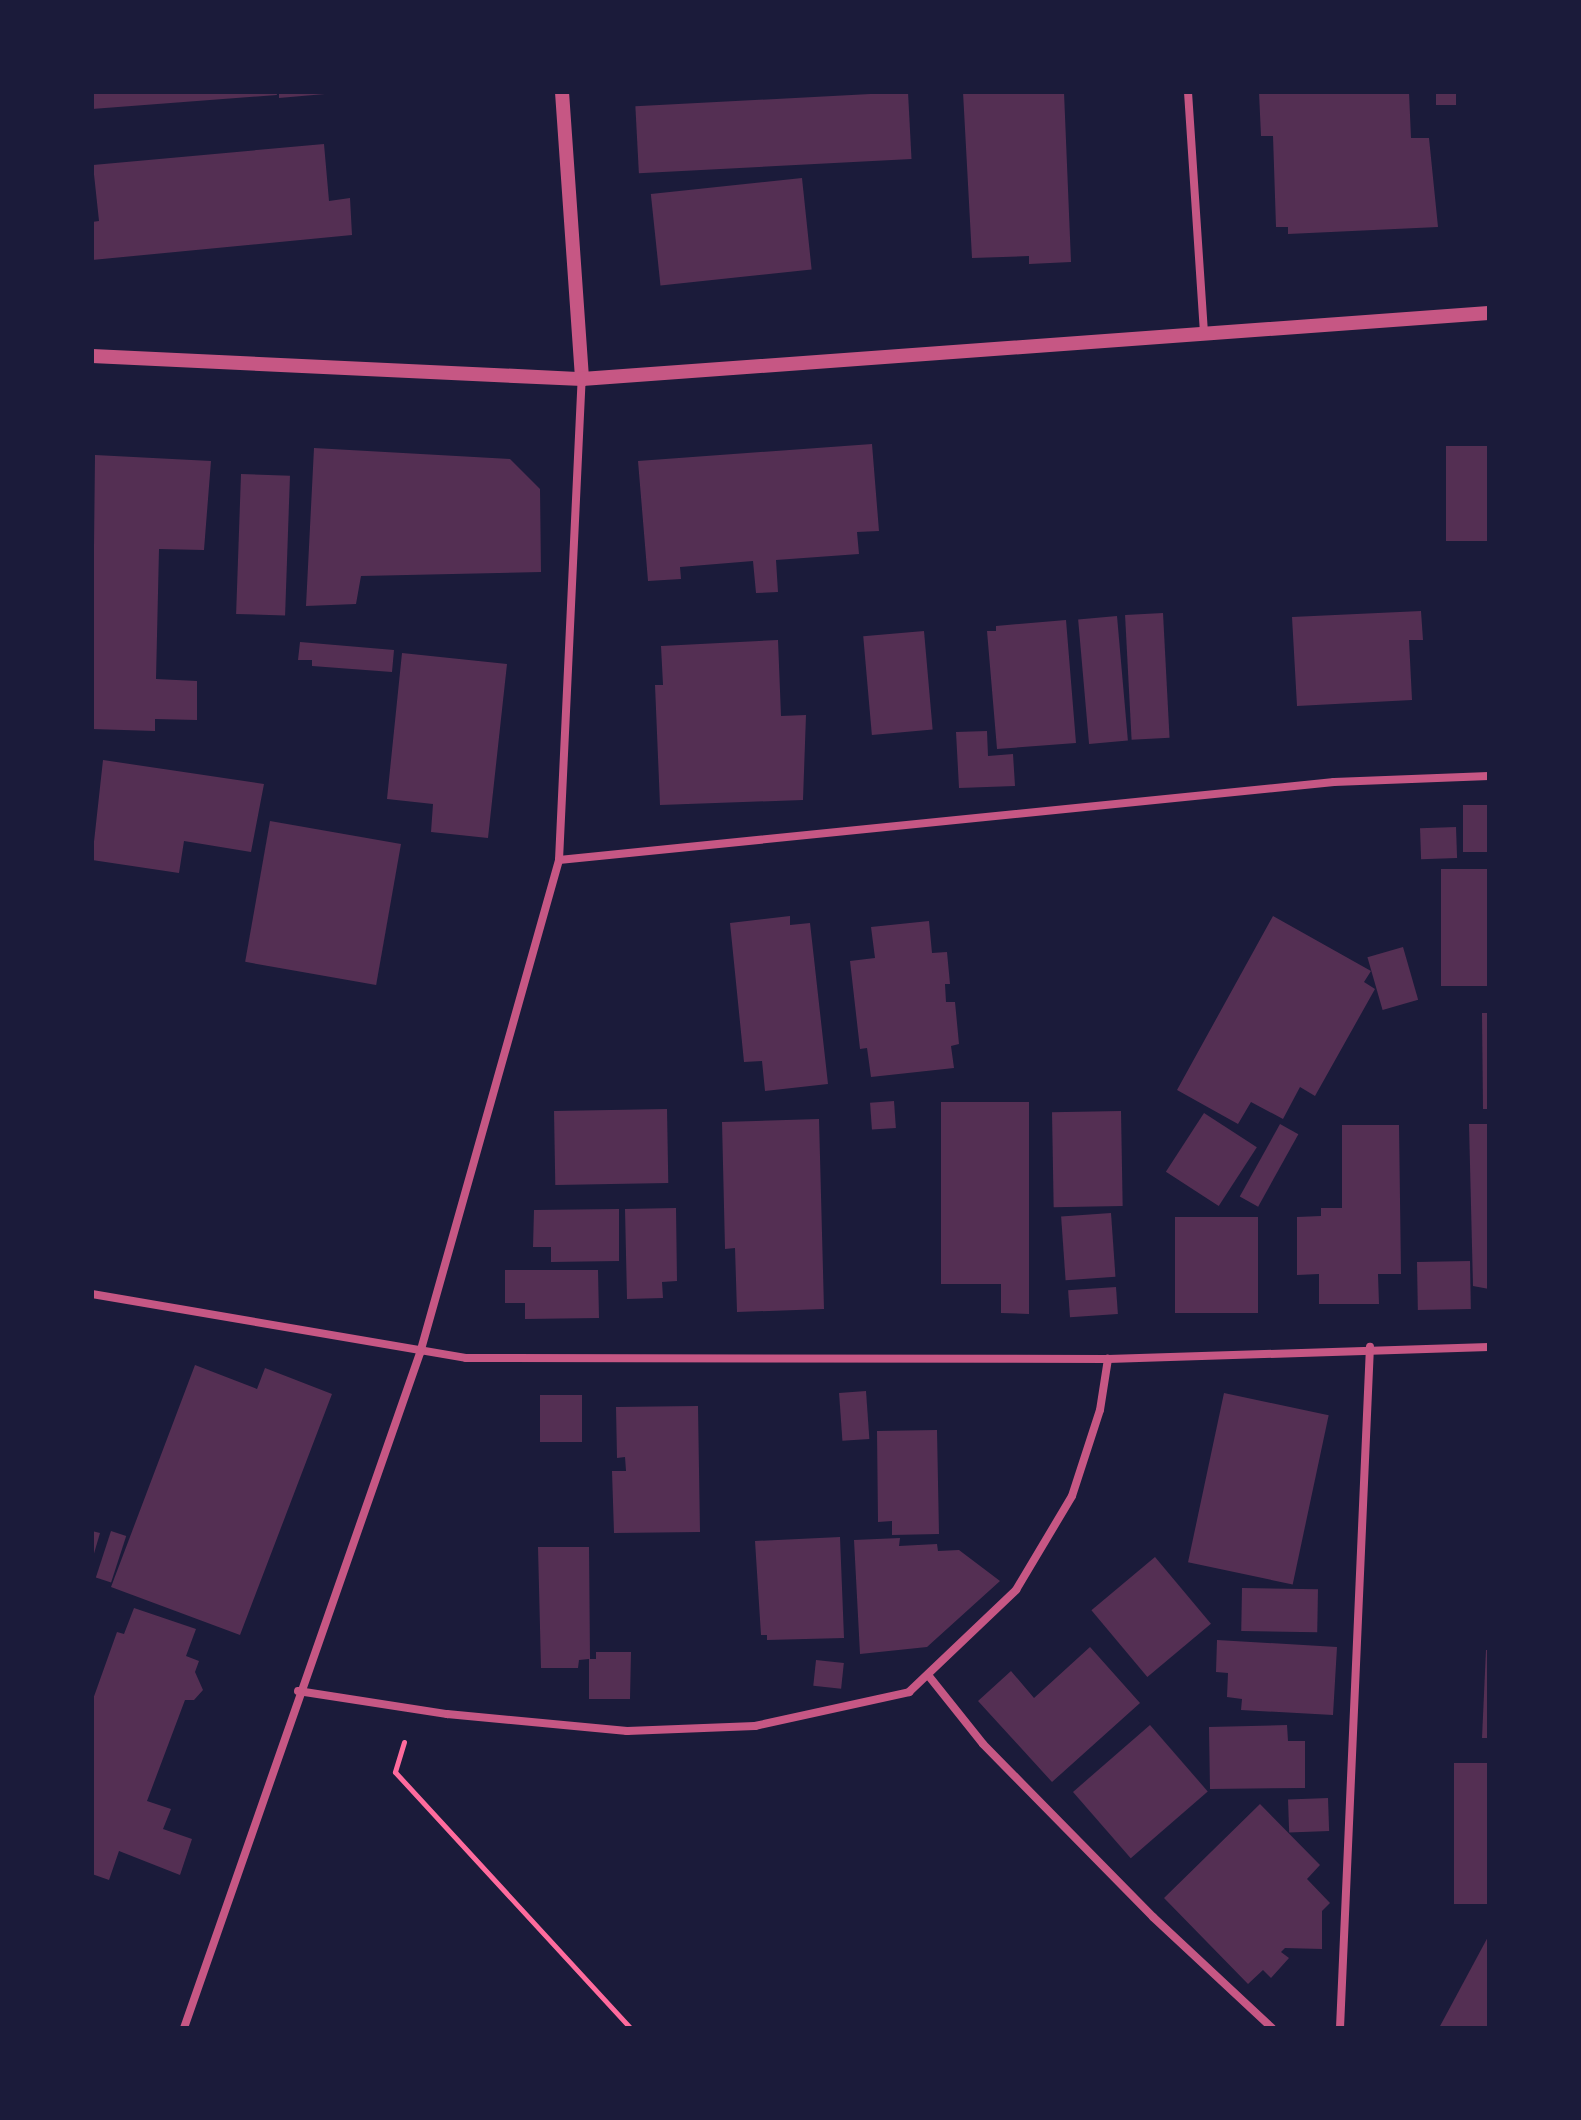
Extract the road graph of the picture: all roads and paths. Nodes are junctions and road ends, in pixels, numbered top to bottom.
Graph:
1 (562, 92) edge
2 (1188, 92) edge
3 (1489, 313) edge
4 (1204, 334) junction
5 (92, 356) edge
6 (582, 379) junction
7 (1489, 776) edge
8 (559, 860) junction
9 (92, 1294) edge
10 (1370, 1347) junction
11 (1489, 1347) edge
12 (420, 1353) junction
13 (1108, 1359) junction
14 (928, 1675) junction
15 (298, 1691) junction
16 (414, 1709) junction
17 (184, 2028) edge
18 (630, 2028) edge
19 (1272, 2028) edge
20 (1340, 2028) edge

1 - 6 street
2 - 4 street
3 - 4 street
4 - 6 street
5 - 6 street
6 - 8 street
7 - 8 street
8 - 12 street
9 - 12 street
10 - 11 street
10 - 13 street
10 - 20 street
12 - 13 street
12 - 15 street
13 - 14 street
14 - 16 street
14 - 19 street
15 - 16 street
15 - 17 street
16 - 18 path

